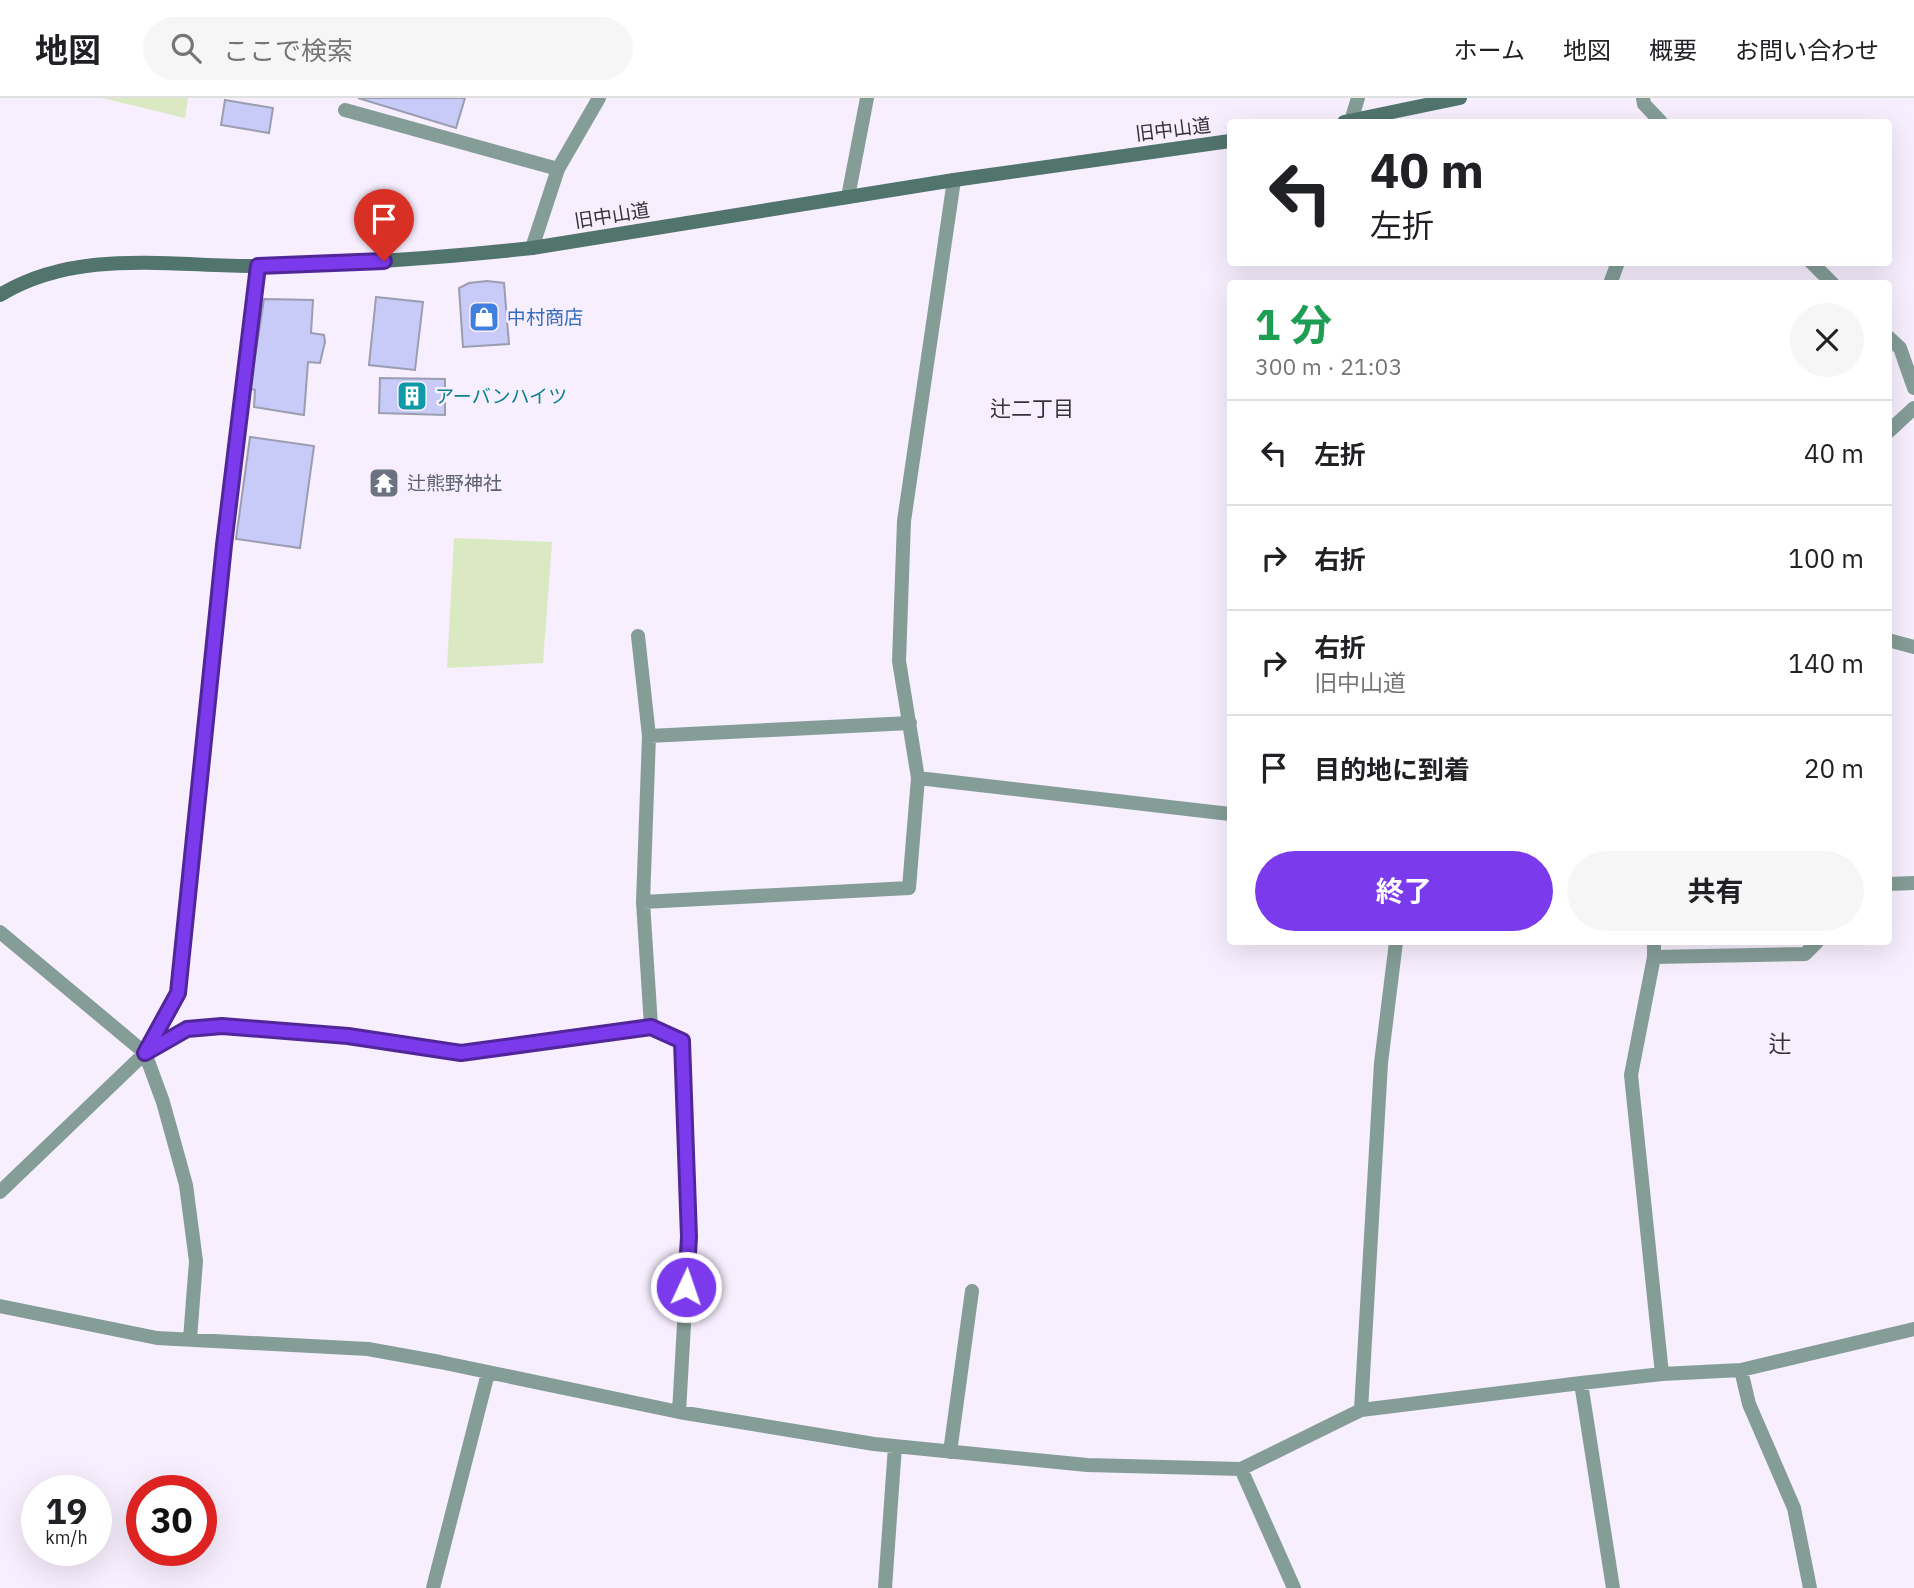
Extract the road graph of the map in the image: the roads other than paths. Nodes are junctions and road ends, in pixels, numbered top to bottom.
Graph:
1 (599, 98) edge
2 (867, 98) edge
3 (1358, 98) edge
4 (1460, 98) edge
5 (1643, 98) edge
6 (345, 110) dead end
7 (1348, 119) edge
8 (1361, 119) edge
9 (1658, 119) edge
10 (1227, 141) edge
11 (558, 169) junction
12 (954, 180) junction
13 (848, 197) junction
14 (532, 248) junction
15 (258, 266) junction
16 (1815, 266) edge
17 (1829, 280) edge
18 (0, 295) edge
19 (1892, 341) edge
20 (1914, 388) edge
21 (1914, 408) edge
22 (1892, 428) edge
23 (638, 636) dead end
24 (1892, 641) edge
25 (1914, 647) edge
26 (910, 723) junction
27 (649, 736) junction
28 (918, 779) junction
29 (1227, 814) edge
30 (1914, 883) edge
31 (1892, 884) edge
32 (643, 902) junction
33 (0, 932) edge
34 (1395, 945) edge
35 (1654, 945) edge
36 (1813, 945) edge
37 (1654, 957) junction
38 (651, 1027) junction
39 (145, 1053) junction
40 (0, 1192) edge
41 (972, 1291) dead end
42 (0, 1306) edge
43 (1914, 1329) edge
44 (190, 1339) junction
45 (1741, 1370) junction
46 (488, 1373) junction
47 (1662, 1374) junction
48 (1581, 1383) junction
49 (1361, 1410) junction
50 (679, 1412) junction
51 (895, 1447) junction
52 (950, 1452) junction
53 (1241, 1469) junction
54 (433, 1588) edge
55 (885, 1588) edge
56 (1294, 1588) edge
57 (1613, 1588) edge
58 (1810, 1588) edge

1 - 11 street
2 - 13 street
3 - 7 street
4 - 8 street
5 - 9 street
6 - 11 street
10 - 12 street, 旧中山道
11 - 14 street
12 - 13 street, 旧中山道
12 - 26 street
13 - 14 street, 旧中山道
14 - 15 street, 旧中山道
15 - 18 street, 旧中山道
15 - 39 street
16 - 17 street
19 - 20 street
21 - 22 street
23 - 27 street
24 - 25 street
26 - 27 street
26 - 28 street
27 - 32 street
28 - 29 street
28 - 32 street
30 - 31 street
32 - 38 street
33 - 39 street
34 - 49 street
35 - 37 street
36 - 37 street
37 - 47 street
38 - 39 street
38 - 50 street
39 - 40 street
39 - 44 street
41 - 52 street
42 - 44 street
43 - 45 street
44 - 46 street
45 - 47 street
45 - 58 street
46 - 50 street
46 - 54 street
47 - 48 street
48 - 49 street
48 - 57 street
49 - 53 street
50 - 51 street
51 - 52 street
51 - 55 street
52 - 53 street
53 - 56 street

